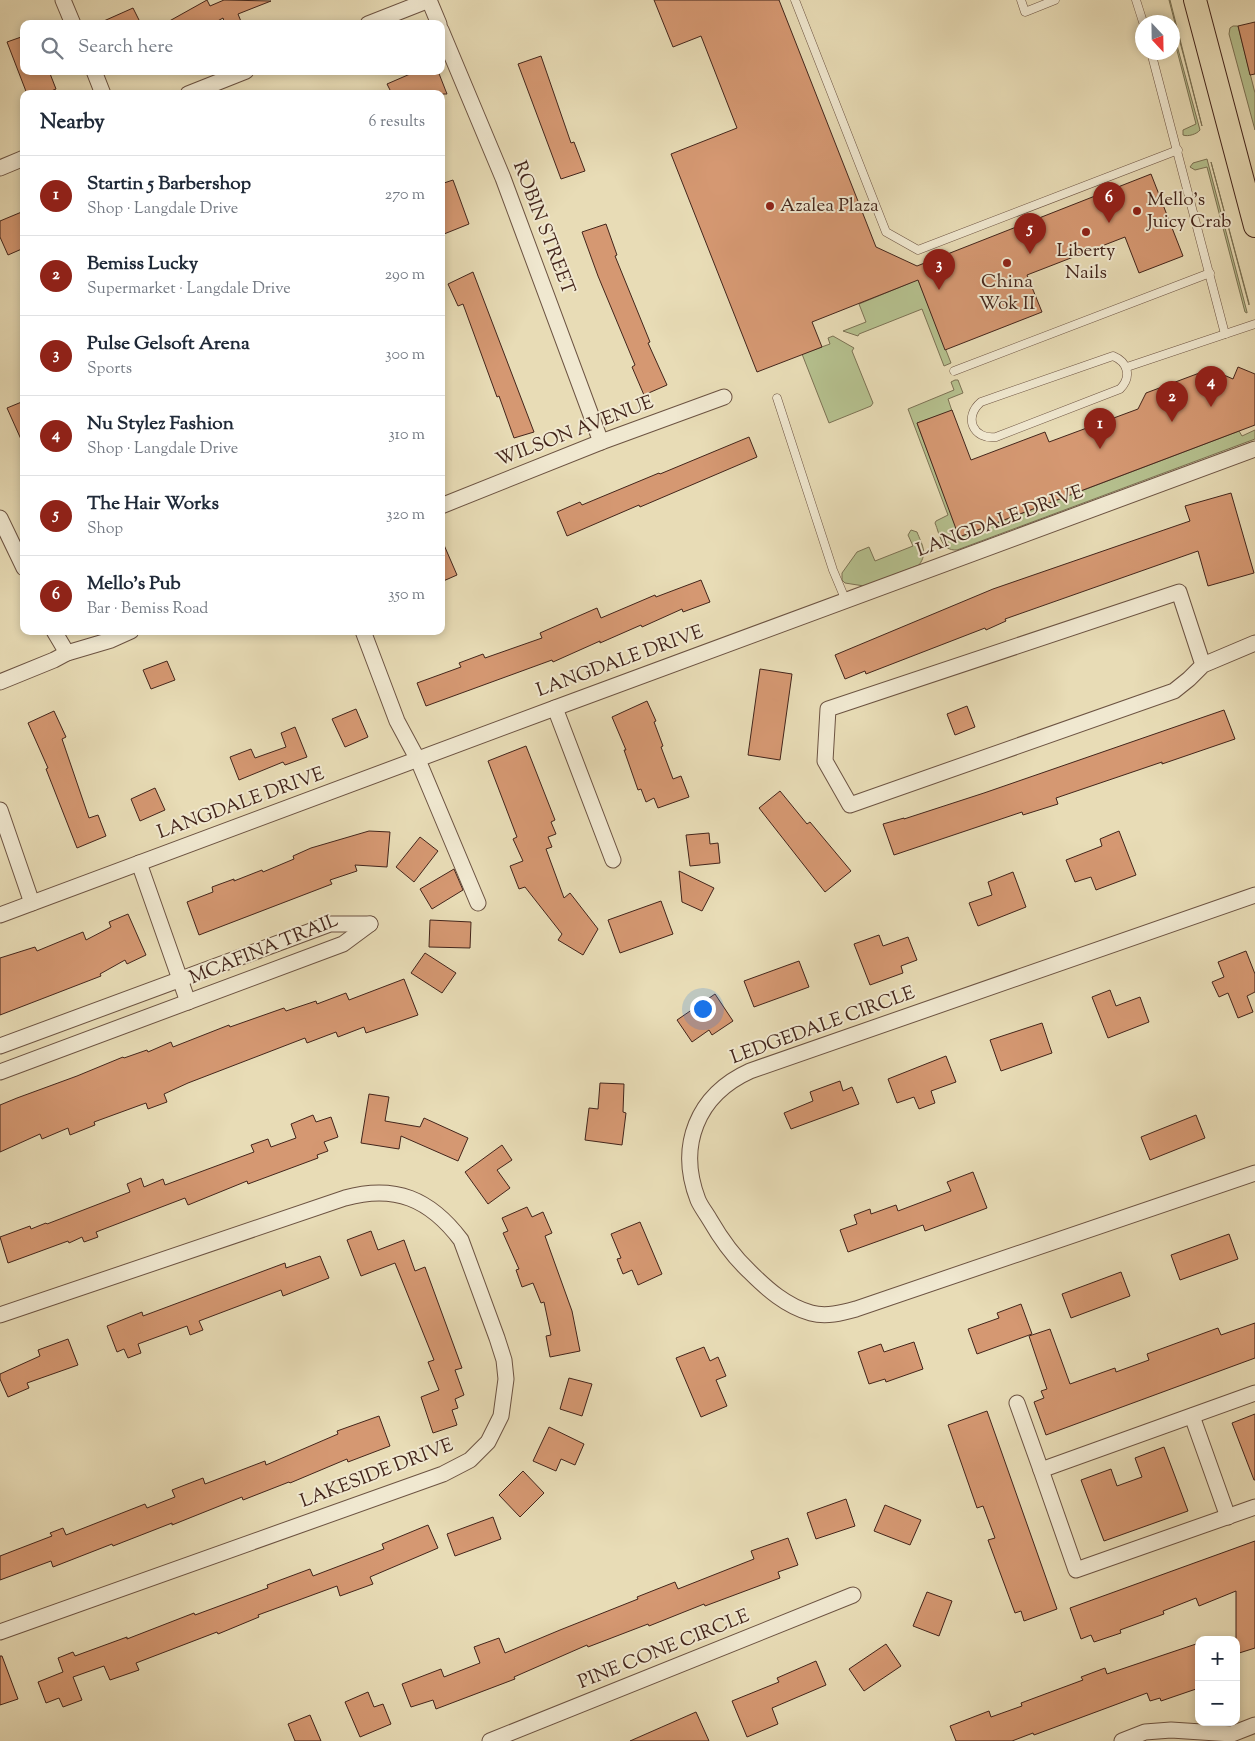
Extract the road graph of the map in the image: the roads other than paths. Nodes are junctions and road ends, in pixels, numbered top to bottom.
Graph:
1 (63, 0) edge
2 (429, 0) edge
3 (795, 0) edge
4 (1020, 0) edge
5 (1055, 0) edge
6 (1136, 0) edge
7 (1196, 0) edge
8 (1140, 15) edge
9 (72, 20) edge
10 (378, 20) edge
11 (437, 20) edge
12 (445, 40) edge
13 (1153, 60) edge
14 (96, 75) edge
15 (236, 75) edge
16 (101, 90) edge
17 (198, 90) edge
18 (1178, 150) junction
19 (20, 160) edge
20 (0, 168) edge
21 (1255, 226) edge
22 (1210, 273) junction
23 (1255, 324) edge
24 (1225, 334) junction
25 (1127, 367) junction
26 (954, 371) dead end
27 (724, 397) dead end
28 (777, 398) dead end
29 (601, 442) junction
30 (1255, 449) edge
31 (445, 504) edge
32 (0, 518) edge
33 (20, 560) edge
34 (846, 601) junction
35 (56, 635) edge
36 (122, 635) edge
37 (365, 635) edge
38 (1255, 643) edge
39 (67, 653) junction
40 (1202, 665) junction
41 (0, 682) edge
42 (555, 708) junction
43 (418, 760) junction
44 (0, 810) edge
45 (613, 860) dead end
46 (139, 863) junction
47 (1255, 895) edge
48 (32, 903) junction
49 (478, 903) dead end
50 (0, 915) edge
51 (268, 947) junction
52 (277, 969) junction
53 (180, 979) junction
54 (188, 1002) junction
55 (108, 1006) junction
56 (116, 1029) junction
57 (0, 1046) edge
58 (0, 1072) edge
59 (1255, 1173) edge
60 (0, 1314) edge
61 (1255, 1393) edge
62 (1017, 1404) dead end
63 (1192, 1416) junction
64 (1041, 1470) junction
65 (1255, 1507) edge
66 (1228, 1517) junction
67 (853, 1595) dead end
68 (0, 1632) edge
69 (1255, 1725) edge
70 (1232, 1738) edge
71 (494, 1740) edge
72 (1122, 1741) edge

1 - 9 street
2 - 10 street
2 - 11 street
3 - 18 lane
4 - 5 lane
6 - 8 lane
7 - 21 main road
12 - 29 street, ROBIN STREET
13 - 18 lane
14 - 16 street
15 - 17 street
18 - 22 lane
19 - 20 street
22 - 24 lane
22 - 26 lane
23 - 24 lane
24 - 25 lane
25 - 25 lane
27 - 29 street, WILSON AVENUE
28 - 34 lane
29 - 31 street, WILSON AVENUE
30 - 34 street, LANGDALE DRIVE
32 - 33 street
34 - 42 street, LANGDALE DRIVE
35 - 39 street
36 - 39 street
37 - 43 street
38 - 40 street
39 - 41 street
40 - 40 street
42 - 43 street, LANGDALE DRIVE
42 - 45 street
43 - 46 street, LANGDALE DRIVE
43 - 49 street
44 - 48 street
46 - 48 street, LANGDALE DRIVE
46 - 53 street
47 - 59 street, LEDGEDALE CIRCLE
48 - 50 street, LANGDALE DRIVE
51 - 52 street
51 - 52 street, MCAFINA TRAIL
51 - 53 street, MCAFINA TRAIL
52 - 54 street, MCAFINA TRAIL
53 - 54 street
53 - 55 street, MCAFINA TRAIL
54 - 56 street, MCAFINA TRAIL
55 - 56 street
55 - 57 street, MCAFINA TRAIL
56 - 58 street, MCAFINA TRAIL
60 - 68 street, LAKESIDE DRIVE
61 - 63 street
62 - 64 street
63 - 64 street
63 - 66 street
64 - 66 street
65 - 66 street
67 - 71 street, PINE CONE CIRCLE
69 - 70 street
70 - 72 street

